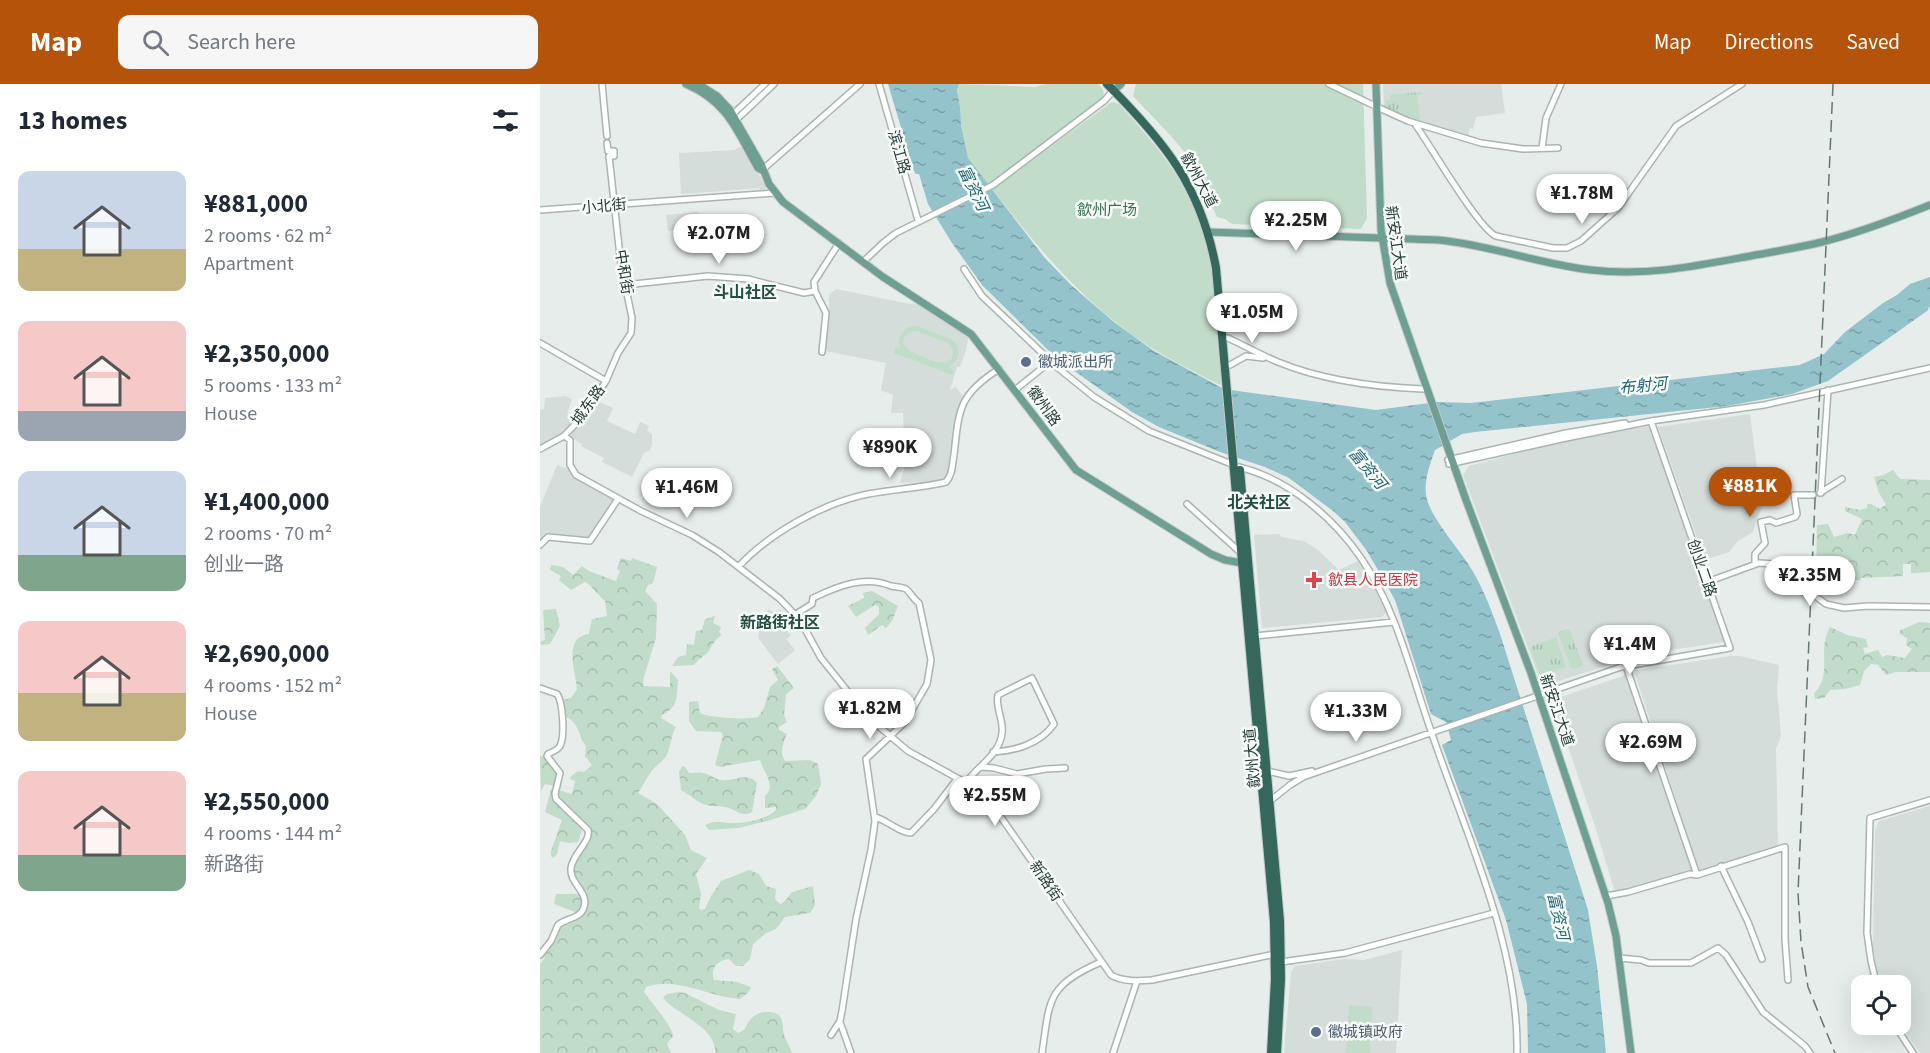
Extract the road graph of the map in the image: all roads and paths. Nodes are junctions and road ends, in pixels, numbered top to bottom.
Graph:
1 (602, 84) edge
2 (686, 84) edge
3 (698, 84) edge
4 (765, 84) edge
5 (774, 84) edge
6 (860, 84) edge
7 (879, 84) edge
8 (1329, 84) edge
9 (1374, 84) edge
10 (1561, 84) edge
11 (1742, 84) edge
12 (1115, 86) edge
13 (1375, 106) junction
14 (733, 119) junction
15 (1415, 124) junction
16 (1542, 148) junction
17 (1558, 148) dead end
18 (762, 170) junction
19 (775, 194) junction
20 (1930, 205) edge
21 (615, 206) junction
22 (1930, 209) edge
23 (540, 210) edge
24 (920, 220) junction
25 (1211, 235) junction
26 (1380, 240) junction
27 (839, 243) junction
28 (863, 262) junction
29 (964, 269) dead end
30 (625, 285) junction
31 (815, 291) junction
32 (1228, 338) junction
33 (540, 344) edge
34 (822, 352) dead end
35 (1051, 362) junction
36 (1279, 362) junction
37 (1230, 365) junction
38 (1930, 368) edge
39 (999, 369) junction
40 (606, 381) junction
41 (1230, 382) junction
42 (1423, 389) junction
43 (1015, 390) junction
44 (1828, 390) junction
45 (1428, 398) junction
46 (1651, 421) junction
47 (564, 436) junction
48 (540, 449) edge
49 (1450, 458) junction
50 (1237, 464) junction
51 (1842, 479) dead end
52 (1818, 494) junction
53 (618, 499) junction
54 (1187, 504) dead end
55 (540, 545) edge
56 (1241, 553) junction
57 (1242, 564) junction
58 (1755, 564) junction
59 (739, 566) junction
60 (1707, 582) junction
61 (1930, 607) edge
62 (795, 614) junction
63 (1394, 622) junction
64 (1255, 636) junction
65 (1729, 646) junction
66 (1626, 666) junction
67 (540, 688) edge
68 (1533, 695) junction
69 (1431, 731) junction
70 (889, 736) junction
71 (993, 752) junction
72 (981, 767) junction
73 (1065, 768) dead end
74 (1267, 771) junction
75 (957, 778) junction
76 (966, 783) junction
77 (1930, 800) edge
78 (1270, 801) junction
79 (875, 817) junction
80 (1721, 866) junction
81 (1697, 875) junction
82 (1606, 896) junction
83 (1494, 913) junction
84 (1275, 954) junction
85 (540, 955) edge
86 (1619, 958) junction
87 (1762, 959) dead end
88 (1101, 962) junction
89 (1281, 962) junction
90 (1874, 975) edge
91 (1788, 980) dead end
92 (1137, 981) junction
93 (840, 1021) junction
94 (831, 1035) dead end
95 (1901, 1035) edge
96 (851, 1053) edge
97 (1042, 1053) edge
98 (1113, 1053) edge
99 (1270, 1053) edge
100 (1277, 1053) edge
101 (1517, 1053) edge
102 (1629, 1053) edge
103 (1810, 1053) edge
104 (1913, 1053) edge

1 - 21 street, 中和街
2 - 14 main road, 徽州路
3 - 14 main road, 徽州路
4 - 14 street
5 - 14 street
6 - 18 street
7 - 24 street, 滨江路
8 - 13 street
9 - 13 main road, 新安江大道
10 - 16 street
11 - 15 street
12 - 24 street
12 - 25 highway, 歙州大道
13 - 15 street
13 - 26 main road, 新安江大道
14 - 18 main road, 徽州路
15 - 16 street
16 - 17 street
18 - 19 main road, 徽州路
19 - 21 street, 小北街
19 - 27 main road, 徽州路
20 - 26 main road
21 - 23 street, 小北街
21 - 30 street, 中和街
22 - 26 main road
24 - 28 street
25 - 26 main road
25 - 32 highway, 歙州大道
25 - 41 highway, 歙州大道
26 - 42 main road, 新安江大道
26 - 45 main road, 新安江大道
27 - 28 main road, 徽州路
27 - 31 street
28 - 39 main road, 徽州路
29 - 35 street
30 - 31 street
30 - 40 street, 中和街
31 - 34 street
32 - 36 street
32 - 37 highway, 歙州大道
33 - 40 street
35 - 43 street
35 - 50 street
36 - 37 street
36 - 42 street
37 - 41 highway, 歙州大道
38 - 44 street
39 - 43 main road, 徽州路
39 - 59 street
40 - 47 street, 城东路
41 - 50 highway
42 - 45 main road, 新安江大道
43 - 57 main road, 徽州路
44 - 46 street
44 - 52 street
45 - 49 main road, 新安江大道
46 - 49 street
46 - 60 street, 创业二路
47 - 48 street, 城东路
47 - 53 street, 新路街
49 - 68 main road, 新安江大道
50 - 56 highway, 歙州大道
50 - 63 street
50 - 64 highway, 歙州大道
51 - 52 street
52 - 58 street
53 - 55 street
53 - 59 street, 新路街
54 - 56 street
56 - 57 highway, 歙州大道
57 - 84 highway, 歙州大道
58 - 60 street
58 - 61 street
59 - 62 street, 新路街
60 - 65 street, 创业二路
62 - 70 street, 新路街
62 - 70 street
63 - 64 street
63 - 69 street
64 - 74 highway, 歙州大道
65 - 66 street
65 - 68 street
66 - 68 street
66 - 81 street
67 - 85 street
68 - 69 street
68 - 82 main road, 新安江大道
68 - 102 main road, 新安江大道
69 - 74 street
69 - 78 street
69 - 83 street
70 - 75 street, 新路街
70 - 79 street
71 - 71 street
71 - 72 street
72 - 73 street
72 - 76 street
74 - 78 highway, 歙州大道
75 - 76 street, 新路街
75 - 79 street
76 - 88 street, 新路街
77 - 90 street
78 - 89 highway, 歙州大道
79 - 93 street
80 - 81 street
80 - 87 street
80 - 91 street
81 - 82 street
82 - 86 main road, 新安江大道
83 - 89 street
83 - 101 street
84 - 92 street, 新路街
84 - 99 highway, 歙州大道
86 - 102 main road, 新安江大道
86 - 103 street
88 - 92 street, 新路街
88 - 97 street
89 - 100 highway, 歙州大道
92 - 98 street
93 - 94 street
93 - 96 street
95 - 104 street

